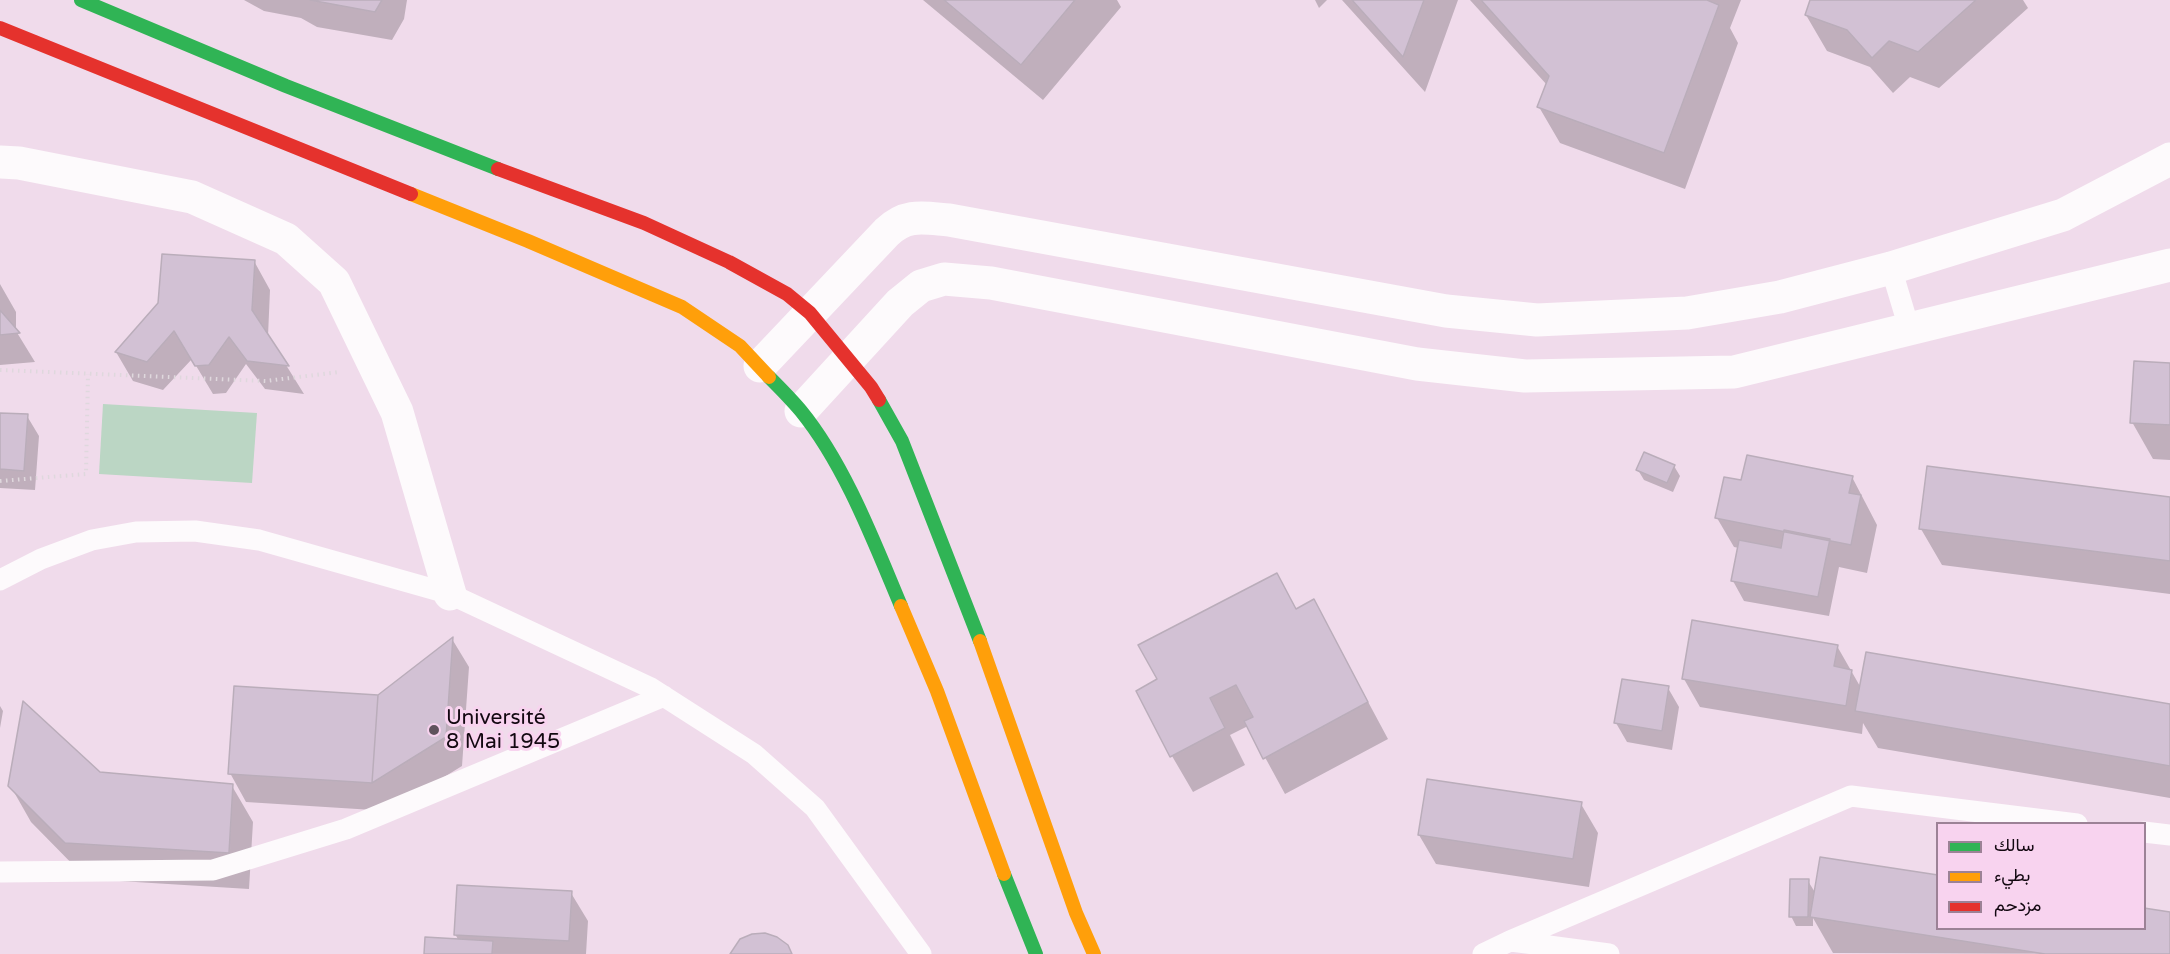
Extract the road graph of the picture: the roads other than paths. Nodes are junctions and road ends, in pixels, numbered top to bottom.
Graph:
1 (81, 0) edge
2 (0, 28) edge
3 (2170, 159) edge
4 (0, 162) edge
5 (2170, 265) edge
6 (1891, 268) junction
7 (810, 313) junction
8 (1909, 328) junction
9 (849, 359) junction
10 (760, 366) junction
11 (801, 411) junction
12 (0, 580) edge
13 (450, 594) junction
14 (664, 696) junction
15 (2061, 822) edge
16 (2146, 832) edge
17 (2170, 835) edge
18 (0, 872) edge
19 (1510, 940) junction
20 (921, 954) edge
21 (1036, 954) edge
22 (1094, 954) edge
23 (1483, 954) edge
24 (1609, 954) edge

1 - 7 street
2 - 10 street
3 - 6 street
4 - 13 street
5 - 8 street
6 - 7 street
6 - 8 lane
7 - 9 street
7 - 10 street
8 - 9 street
9 - 11 street
9 - 22 street
10 - 11 street
11 - 21 street
12 - 13 lane
13 - 14 lane
14 - 18 lane
14 - 20 lane
15 - 19 lane
16 - 17 lane
19 - 23 lane
19 - 24 lane

